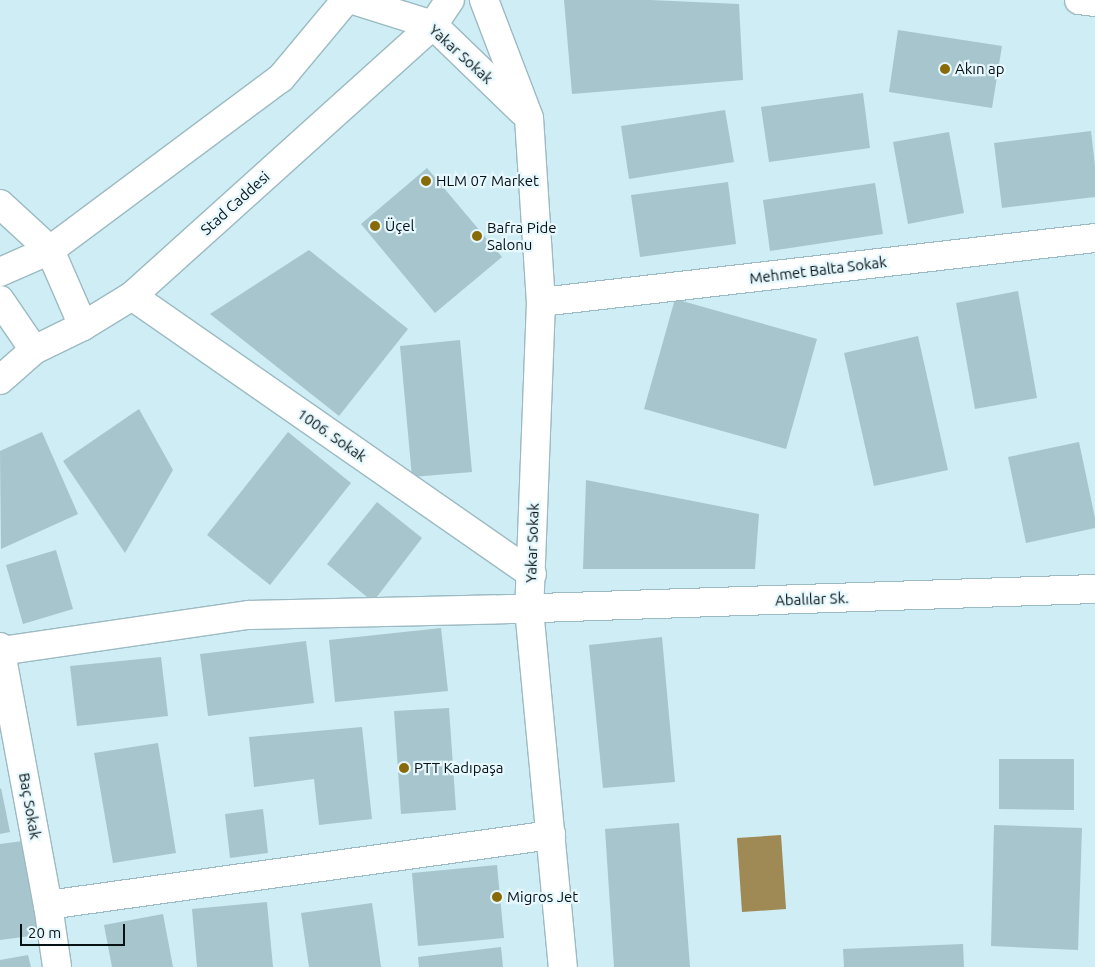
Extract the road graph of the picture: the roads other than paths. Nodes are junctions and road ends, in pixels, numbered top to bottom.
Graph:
1 (346, 0) edge
2 (354, 0) edge
3 (450, 0) edge
4 (484, 0) edge
5 (1078, 0) edge
6 (1095, 2) edge
7 (433, 25) junction
8 (530, 118) junction
9 (0, 204) edge
10 (1095, 238) edge
11 (50, 250) junction
12 (0, 272) edge
13 (132, 296) junction
14 (0, 300) edge
15 (541, 302) junction
16 (83, 326) junction
17 (34, 350) junction
18 (0, 380) edge
19 (532, 574) junction
20 (1095, 589) edge
21 (529, 609) junction
22 (1, 649) edge
23 (551, 835) junction
24 (48, 905) junction
25 (57, 967) edge
26 (564, 967) edge

1 - 11 street
2 - 7 street, Yakar Sokak
3 - 7 street, Stad Caddesi
4 - 8 street, Yakar Sokak
5 - 6 street
7 - 8 street, Yakar Sokak
7 - 13 street, Stad Caddesi
8 - 15 street, Yakar Sokak
9 - 11 street
10 - 15 street, Mehmet Balta Sokak
11 - 12 street
11 - 16 street
13 - 16 street, Stad Caddesi
13 - 19 street, 1006. Sokak
14 - 17 street
15 - 19 street, Yakar Sokak
16 - 17 street, Stad Caddesi
17 - 18 street, Stad Caddesi
19 - 21 street, Yakar Sokak
20 - 21 street, Abalılar Sk.
21 - 22 street, Abalılar Sk.
21 - 23 street, Yakar Sokak
22 - 24 street, Baç Sokak
23 - 24 street
23 - 26 street, Yakar Sokak
24 - 25 street, Baç Sokak

